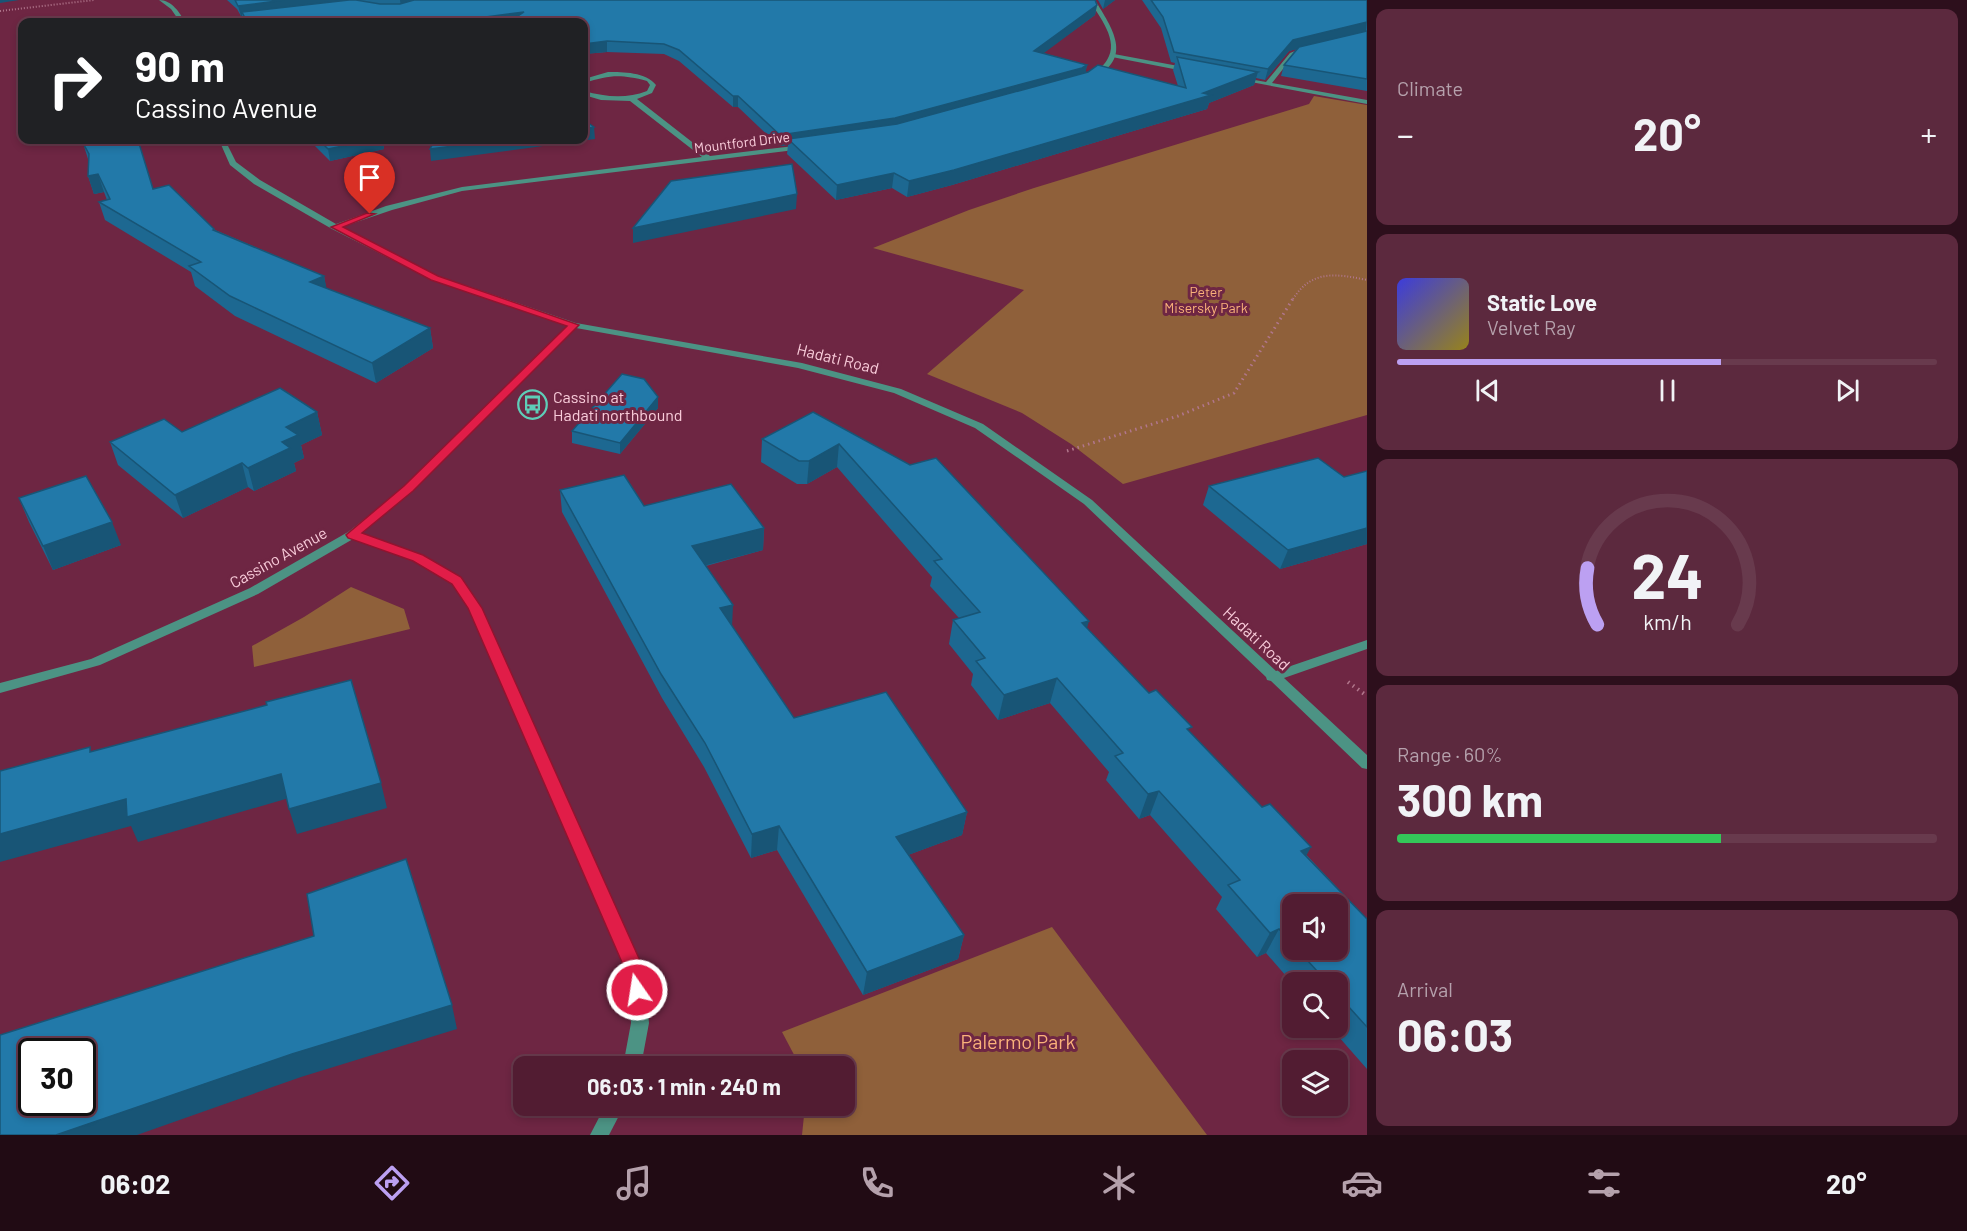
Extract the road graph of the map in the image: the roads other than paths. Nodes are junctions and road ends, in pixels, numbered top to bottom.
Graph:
1 (162, 0) edge
2 (1092, 0) edge
3 (261, 17) edge
4 (180, 18) edge
5 (252, 18) edge
6 (1317, 46) edge
7 (1114, 56) junction
8 (1198, 71) edge
9 (588, 78) edge
10 (1233, 78) edge
11 (1083, 82) edge
12 (1268, 84) junction
13 (588, 94) edge
14 (632, 99) junction
15 (1367, 102) edge
16 (224, 144) edge
17 (815, 146) edge
18 (709, 159) junction
19 (335, 227) junction
20 (574, 325) junction
21 (352, 535) junction
22 (1367, 644) edge
23 (1272, 677) junction
24 (0, 688) edge
25 (1367, 764) edge
26 (634, 1056) edge
27 (609, 1116) edge
28 (598, 1135) edge

1 - 4 street
2 - 7 street
3 - 5 street
6 - 12 street
7 - 8 street
7 - 11 street
9 - 14 street
10 - 12 street
12 - 15 street
13 - 14 street
14 - 18 street
16 - 19 street, Hadati Road
17 - 18 street, Mountford Drive
18 - 19 street, Mountford Drive
19 - 20 street, Hadati Road
20 - 21 street, Cassino Avenue
20 - 23 street, Hadati Road
21 - 24 street, Cassino Avenue
21 - 26 street
22 - 23 street
23 - 25 street, Hadati Road
27 - 28 street

